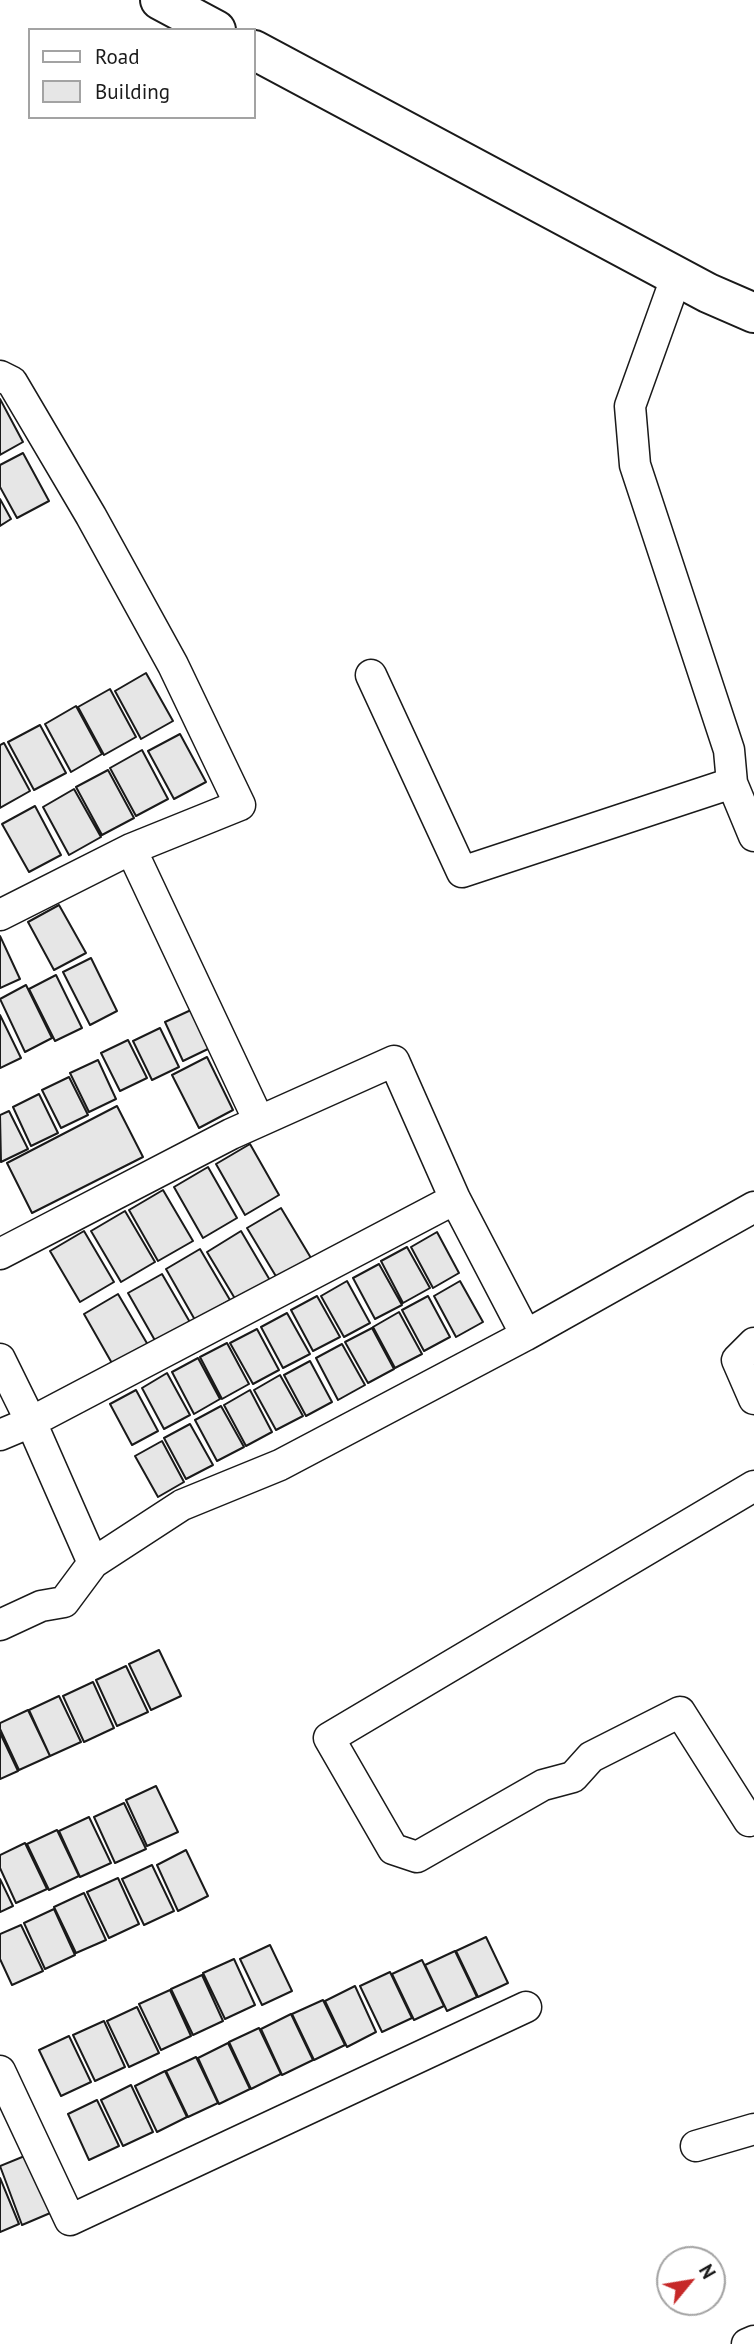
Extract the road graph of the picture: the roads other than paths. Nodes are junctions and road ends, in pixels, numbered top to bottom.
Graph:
1 (160, 0) edge
2 (212, 28) edge
3 (256, 51) edge
4 (677, 275) junction
5 (754, 313) edge
6 (0, 376) edge
7 (371, 676) dead end
8 (732, 783) junction
9 (754, 836) edge
10 (131, 849) junction
11 (0, 915) edge
12 (259, 1121) junction
13 (455, 1199) junction
14 (754, 1207) edge
15 (0, 1254) edge
16 (526, 1335) junction
17 (754, 1343) edge
18 (0, 1359) edge
19 (754, 1399) edge
20 (31, 1422) junction
21 (0, 1435) edge
22 (754, 1486) edge
23 (93, 1563) junction
24 (0, 1625) edge
25 (749, 1821) dead end
26 (527, 2007) dead end
27 (0, 2071) edge
28 (754, 2129) edge
29 (696, 2146) dead end
30 (754, 2341) edge
31 (747, 2344) edge

1 - 2 street
3 - 4 street
4 - 5 street
4 - 8 street
6 - 10 street
7 - 8 street
8 - 9 street
10 - 11 street
10 - 12 street
12 - 13 street
12 - 15 street
13 - 16 street
13 - 20 street
14 - 16 street
16 - 23 street
17 - 19 street
18 - 20 street
20 - 21 street
20 - 23 street
22 - 25 street
23 - 24 street
26 - 27 street
28 - 29 street
30 - 31 street

